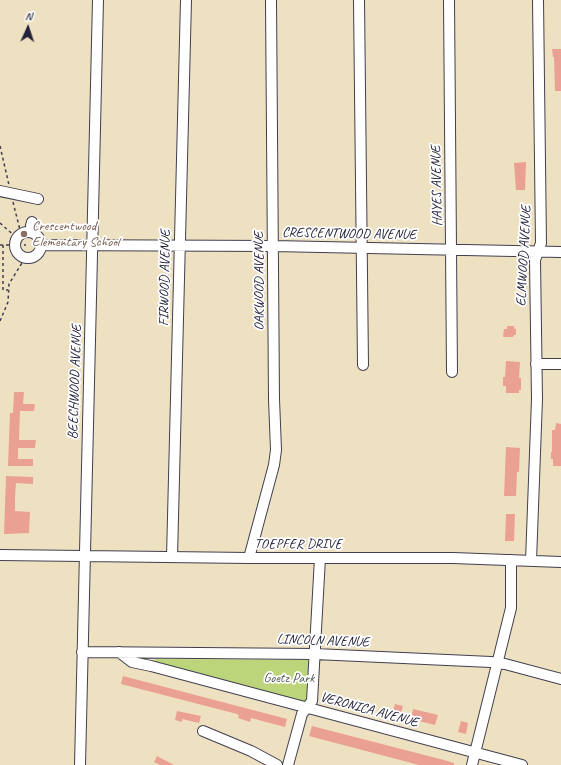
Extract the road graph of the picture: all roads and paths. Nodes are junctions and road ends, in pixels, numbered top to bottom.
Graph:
1 (98, 0) edge
2 (186, 0) edge
3 (271, 0) edge
4 (358, 0) edge
5 (449, 0) edge
6 (538, 0) edge
7 (0, 191) edge
8 (38, 198) dead end
9 (0, 223) edge
10 (18, 236) junction
11 (0, 245) edge
12 (3, 245) junction
13 (41, 245) junction
14 (92, 245) junction
15 (26, 246) dead end
16 (180, 246) junction
17 (273, 246) junction
18 (362, 249) junction
19 (452, 249) junction
20 (538, 251) junction
21 (561, 252) edge
22 (25, 258) junction
23 (8, 290) junction
24 (0, 310) edge
25 (4, 310) junction
26 (0, 321) edge
27 (536, 364) junction
28 (561, 364) edge
29 (363, 365) dead end
30 (452, 372) dead end
31 (0, 556) edge
32 (84, 557) junction
33 (172, 557) junction
34 (249, 558) junction
35 (320, 558) junction
36 (511, 560) junction
37 (531, 561) junction
38 (561, 562) edge
39 (82, 652) junction
40 (119, 652) junction
41 (315, 654) junction
42 (498, 663) junction
43 (561, 679) edge
44 (306, 708) junction
45 (203, 731) dead end
46 (475, 752) junction
47 (80, 765) edge
48 (277, 765) edge
49 (288, 765) edge
50 (472, 765) edge
51 (522, 765) edge

1 - 14 street, BEECHWOOD AVENUE
2 - 16 street, FIRWOOD AVENUE
3 - 17 street, OAKWOOD AVENUE
4 - 18 street
5 - 19 street, HAYES AVENUE
6 - 20 street, ELMWOOD AVENUE
7 - 8 street
9 - 10 path
10 - 12 path
10 - 13 street
10 - 15 path
10 - 22 street
11 - 12 path
12 - 23 path
13 - 14 street, CRESCENTWOOD AVENUE
13 - 22 street
14 - 16 street, CRESCENTWOOD AVENUE
14 - 32 street, BEECHWOOD AVENUE
16 - 17 street, CRESCENTWOOD AVENUE
16 - 33 street, FIRWOOD AVENUE
17 - 18 street, CRESCENTWOOD AVENUE
17 - 34 street, OAKWOOD AVENUE
18 - 19 street, CRESCENTWOOD AVENUE
18 - 29 street
19 - 20 street, CRESCENTWOOD AVENUE
19 - 30 street, HAYES AVENUE
20 - 21 street, CRESCENTWOOD AVENUE
20 - 27 street, ELMWOOD AVENUE
22 - 23 path
23 - 25 path
24 - 25 path
25 - 26 path
27 - 28 street
27 - 37 street, ELMWOOD AVENUE
31 - 32 street, TOEPFER DRIVE
32 - 33 street, TOEPFER DRIVE
32 - 39 street, BEECHWOOD AVENUE
33 - 34 street, TOEPFER DRIVE
34 - 35 street, TOEPFER DRIVE
35 - 36 street, TOEPFER DRIVE
35 - 41 street
36 - 37 street, TOEPFER DRIVE
36 - 42 street
37 - 38 street, TOEPFER DRIVE
39 - 40 street, LINCOLN AVENUE
39 - 47 street, BEECHWOOD AVENUE
40 - 41 street, LINCOLN AVENUE
40 - 44 street, VERONICA AVENUE
41 - 42 street, LINCOLN AVENUE
41 - 44 street
42 - 43 street, LINCOLN AVENUE
42 - 46 street
44 - 46 street, VERONICA AVENUE
44 - 49 street
45 - 48 street
46 - 50 street
46 - 51 street, VERONICA AVENUE

